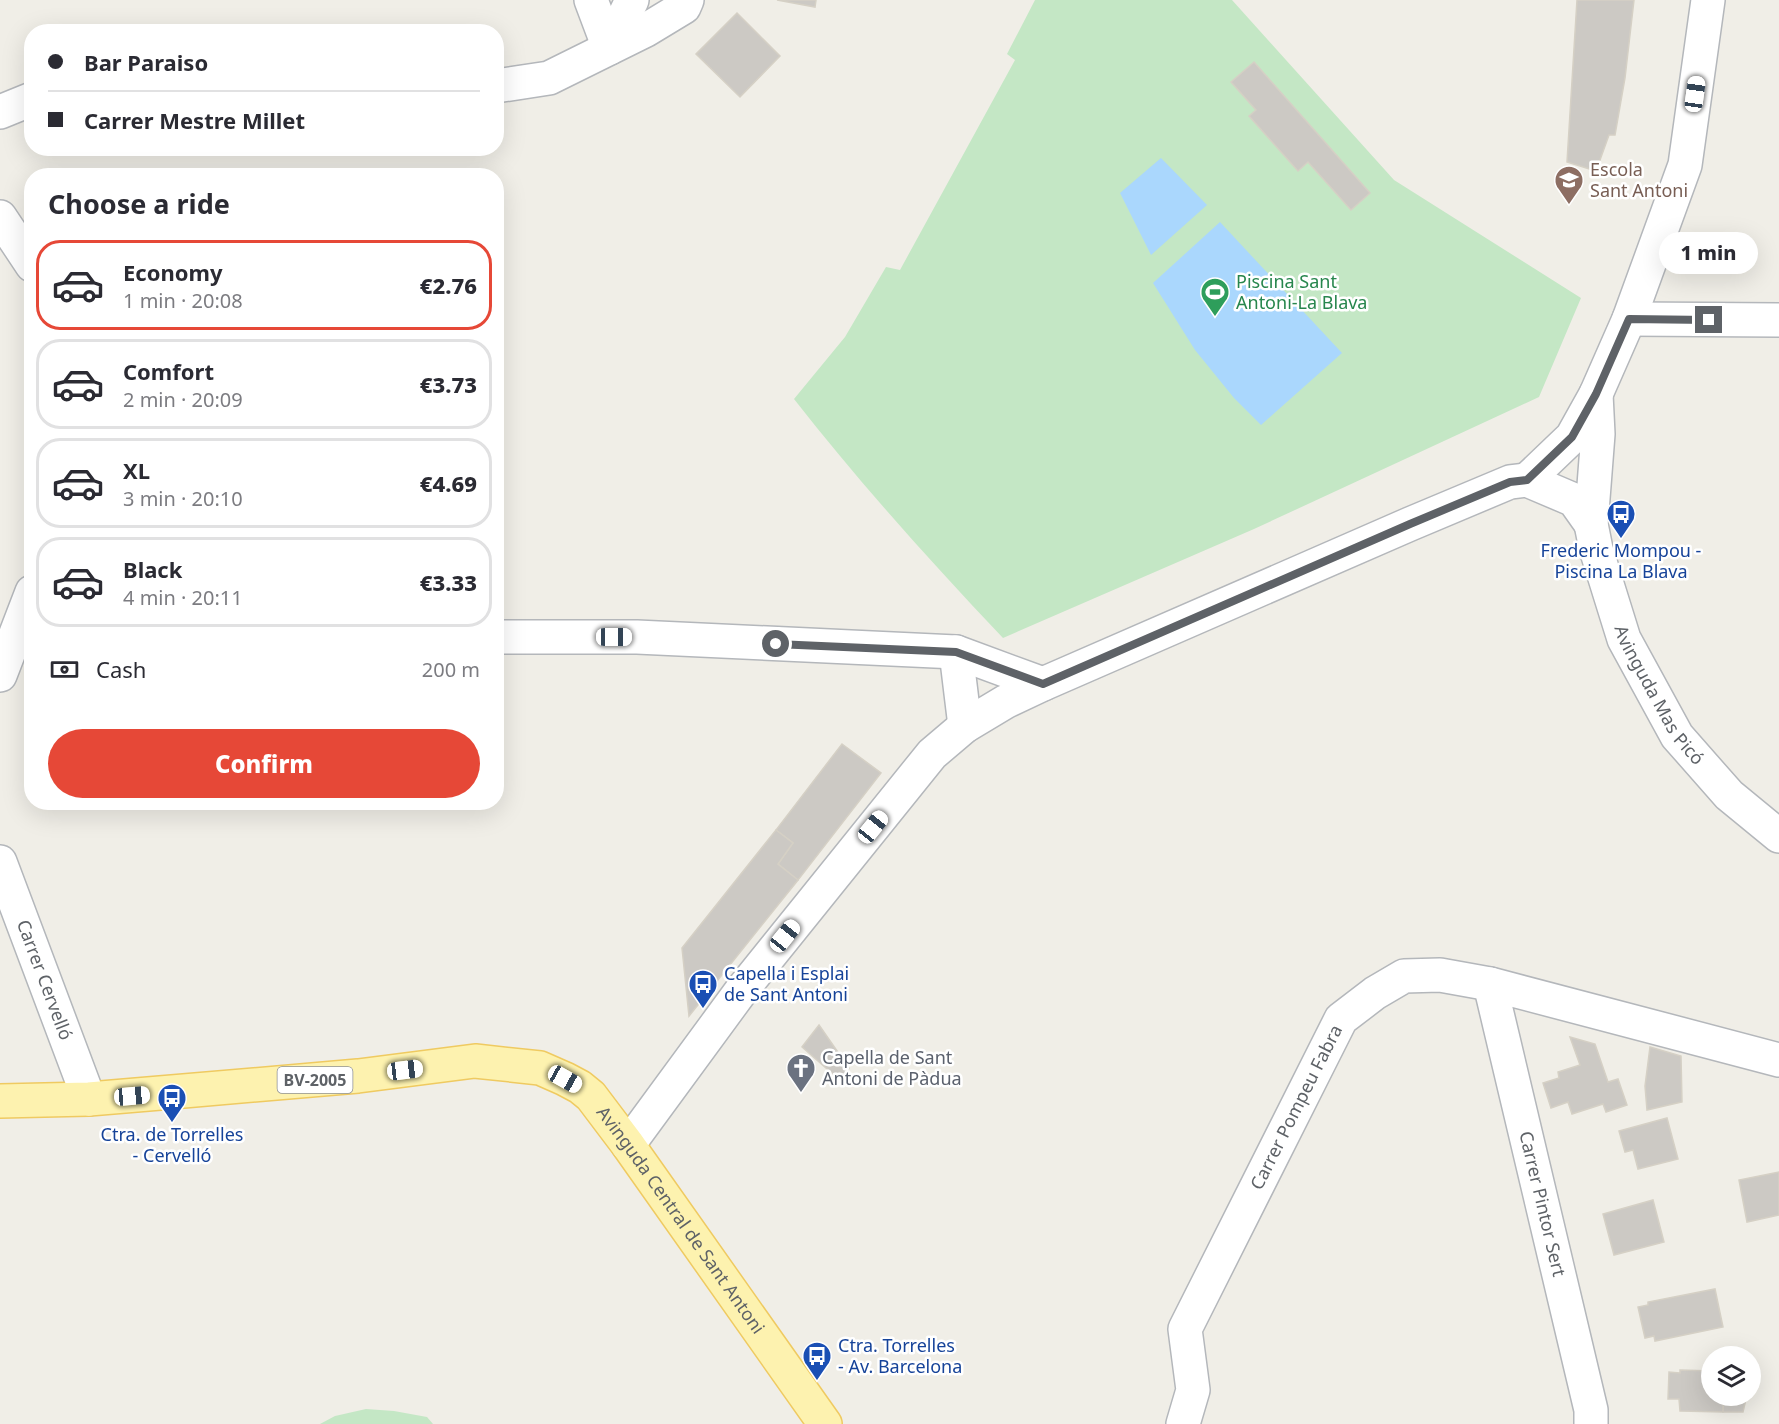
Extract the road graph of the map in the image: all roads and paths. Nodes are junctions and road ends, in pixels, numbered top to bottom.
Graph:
1 (591, 0) edge
2 (632, 0) edge
3 (687, 0) edge
4 (1708, 0) edge
5 (609, 48) junction
6 (504, 85) edge
7 (24, 102) edge
8 (0, 112) edge
9 (0, 217) edge
10 (24, 253) edge
11 (1629, 319) junction
12 (1779, 320) edge
13 (1596, 394) junction
14 (1527, 480) junction
15 (1591, 524) junction
16 (24, 613) edge
17 (504, 637) edge
18 (956, 652) junction
19 (0, 675) edge
20 (1043, 684) junction
21 (965, 726) junction
22 (1779, 836) edge
23 (0, 862) edge
24 (1490, 984) junction
25 (1779, 1060) edge
26 (89, 1099) junction
27 (0, 1101) edge
28 (628, 1145) junction
29 (825, 1424) edge
30 (1183, 1424) edge
31 (1591, 1424) edge

1 - 5 street
2 - 5 street
3 - 5 street
4 - 11 street, Avinguda Mas Picó
5 - 6 street
7 - 8 street
9 - 10 street
11 - 12 street
11 - 13 street, Avinguda Mas Picó
13 - 14 street, Avinguda Mas Picó
13 - 15 street, Avinguda Mas Picó
14 - 15 street, Avinguda Mas Picó
14 - 20 street
15 - 22 street, Avinguda Mas Picó
16 - 19 street
17 - 18 street
18 - 20 street
18 - 21 street
20 - 21 street
21 - 28 street
23 - 26 street, Carrer Cervelló
24 - 25 street, Carrer Pompeu Fabra
24 - 30 street, Carrer Pompeu Fabra
24 - 31 street, Carrer Pintor Sert
26 - 27 main road, Avinguda Central de Sant Antoni / BV-2005
26 - 28 main road, Avinguda Central de Sant Antoni / BV-2005
28 - 29 main road, Avinguda Central de Sant Antoni / BV-2005

